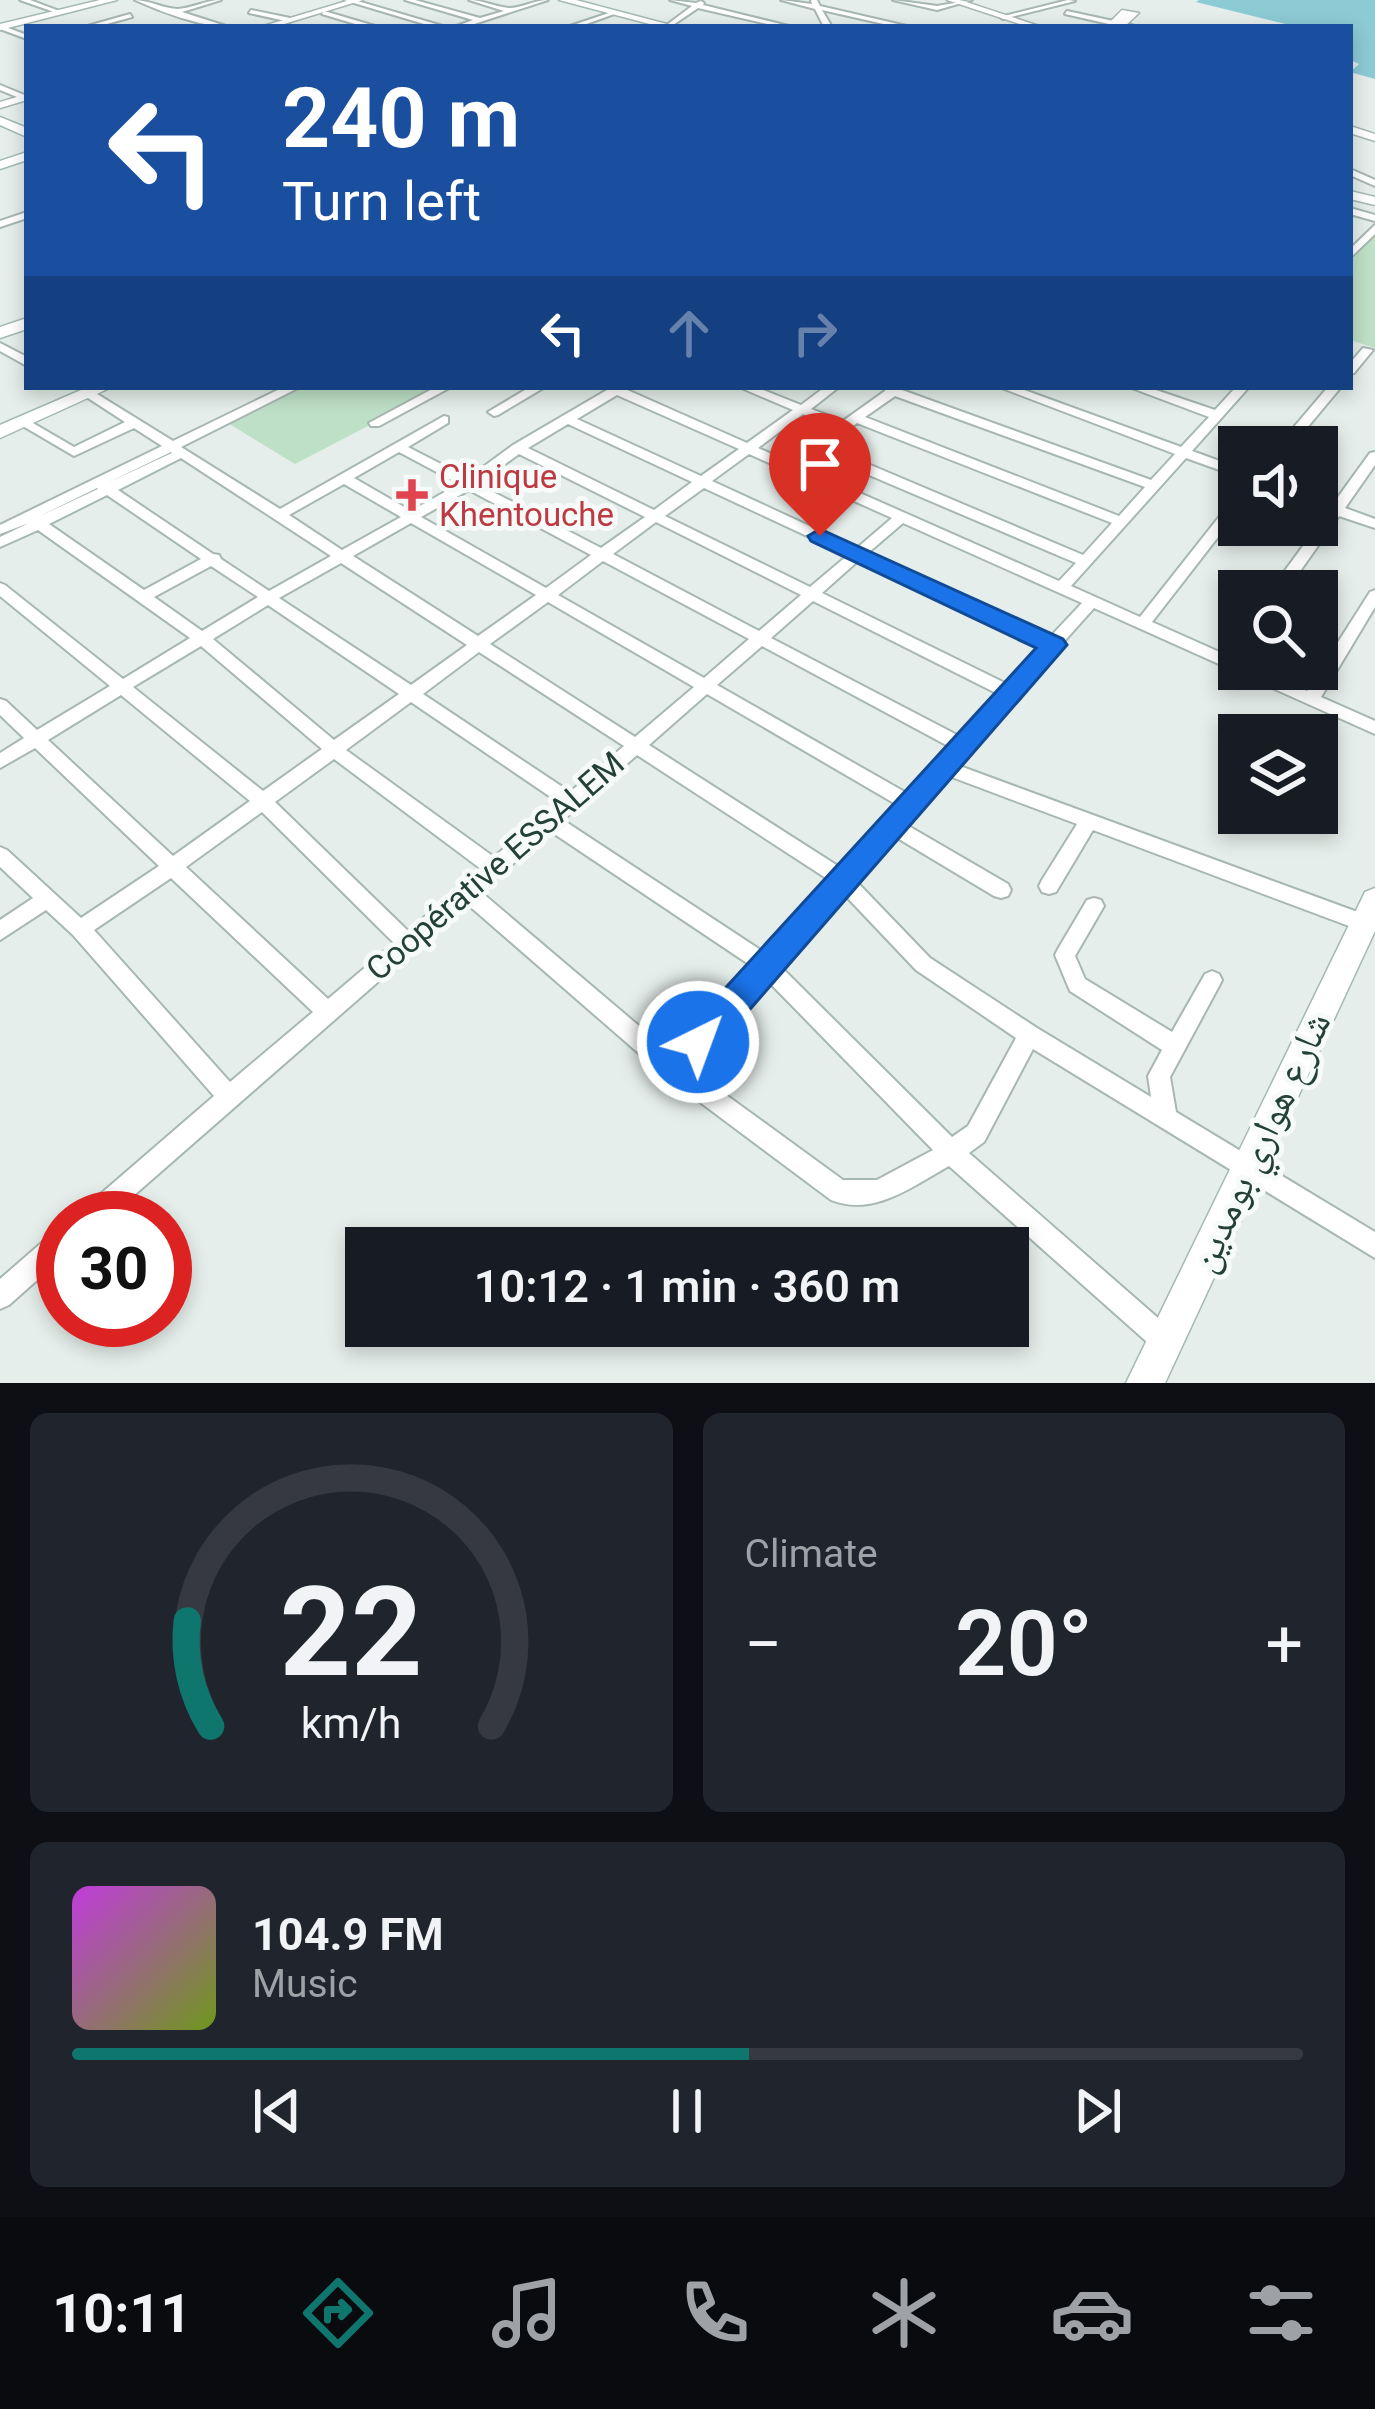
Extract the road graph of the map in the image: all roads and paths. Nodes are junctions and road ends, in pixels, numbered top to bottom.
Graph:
1 (23, 0) edge
2 (138, 0) edge
3 (166, 0) edge
4 (218, 0) edge
5 (408, 0) edge
6 (472, 0) edge
7 (545, 0) edge
8 (564, 0) edge
9 (673, 0) edge
10 (784, 0) edge
11 (896, 0) edge
12 (969, 0) edge
13 (100, 1) edge
14 (357, 1) edge
15 (1072, 1) edge
16 (954, 2) edge
17 (702, 3) edge
18 (152, 4) junction
19 (815, 4) edge
20 (511, 10) junction
21 (174, 11) junction
22 (59, 12) junction
23 (251, 12) dead end
24 (323, 13) junction
25 (614, 13) junction
26 (1067, 13) dead end
27 (130, 16) dead end
28 (155, 16) dead end
29 (406, 17) junction
30 (1003, 17) junction
31 (481, 20) junction
32 (289, 21) junction
33 (0, 24) edge
34 (99, 24) edge
35 (215, 24) edge
36 (278, 24) edge
37 (297, 24) edge
38 (362, 24) edge
39 (383, 24) edge
40 (431, 24) edge
41 (468, 24) edge
42 (582, 24) edge
43 (661, 24) edge
44 (673, 24) edge
45 (778, 24) edge
46 (895, 24) edge
47 (1028, 24) edge
48 (1108, 24) edge
49 (24, 40) edge
50 (14, 44) dead end
51 (288, 390) edge
52 (439, 390) edge
53 (534, 390) edge
54 (613, 390) edge
55 (621, 390) edge
56 (753, 390) edge
57 (829, 390) edge
58 (889, 390) edge
59 (896, 390) edge
60 (1013, 390) edge
61 (1240, 390) edge
62 (1332, 390) edge
63 (86, 391) edge
64 (1165, 391) edge
65 (802, 409) junction
66 (494, 412) dead end
67 (1216, 415) junction
68 (567, 419) junction
69 (444, 420) dead end
70 (22, 422) junction
71 (135, 422) junction
72 (850, 422) junction
73 (375, 424) dead end
74 (1302, 426) edge
75 (0, 432) edge
76 (399, 447) junction
77 (750, 447) junction
78 (518, 448) junction
79 (177, 450) junction
80 (1182, 452) junction
81 (1375, 456) edge
82 (1218, 465) edge
83 (345, 478) junction
84 (700, 483) junction
85 (469, 484) junction
86 (104, 485) junction
87 (1154, 485) junction
88 (1338, 511) joint
89 (413, 514) junction
90 (278, 516) junction
91 (902, 516) junction
92 (653, 517) junction
93 (33, 520) junction
94 (1120, 521) junction
95 (1375, 524) edge
96 (1218, 528) edge
97 (0, 530) edge
98 (0, 543) edge
99 (602, 554) junction
100 (860, 554) junction
101 (340, 556) junction
102 (214, 558) junction
103 (1082, 560) junction
104 (1062, 586) junction
105 (0, 588) edge
106 (812, 593) junction
107 (544, 595) junction
108 (1375, 595) edge
109 (271, 596) junction
110 (143, 597) junction
111 (1093, 600) junction
112 (1143, 623) junction
113 (758, 637) junction
114 (203, 640) junction
115 (478, 643) junction
116 (1054, 645) junction
117 (1218, 658) edge
118 (124, 686) junction
119 (702, 686) junction
120 (1291, 690) edge
121 (1009, 692) junction
122 (412, 694) junction
123 (1311, 699) junction
124 (0, 705) edge
125 (1375, 728) edge
126 (36, 739) junction
127 (634, 745) junction
128 (962, 745) junction
129 (332, 748) junction
130 (0, 761) edge
131 (946, 768) junction
132 (261, 800) junction
133 (570, 801) junction
134 (910, 804) junction
135 (548, 820) junction
136 (1088, 822) junction
137 (891, 825) junction
138 (0, 855) edge
139 (175, 865) junction
140 (494, 868) junction
141 (841, 878) junction
142 (1048, 886) dead end
143 (1001, 890) dead end
144 (466, 891) junction
145 (46, 900) junction
146 (1094, 906) dead end
147 (1371, 913) edge
148 (80, 929) junction
149 (0, 932) edge
150 (406, 943) junction
151 (764, 963) junction
152 (1212, 980) dead end
153 (327, 1012) junction
154 (1029, 1035) junction
155 (1176, 1047) junction
156 (673, 1069) junction
157 (230, 1097) junction
158 (1165, 1116) junction
159 (951, 1152) junction
160 (1248, 1166) junction
161 (121, 1191) edge
162 (1375, 1246) edge
163 (36, 1265) edge
164 (0, 1296) edge
165 (1165, 1341) junction
166 (1145, 1383) edge

1 - 22 street
2 - 18 street
3 - 18 street
4 - 21 street
5 - 31 street
6 - 20 street
7 - 20 street
8 - 25 main road
9 - 17 street
10 - 19 street
11 - 16 street
12 - 16 street
13 - 22 main road
14 - 24 street
14 - 29 street
14 - 32 street
15 - 30 street
16 - 30 street
17 - 44 street
17 - 45 street
18 - 21 street
19 - 46 street
20 - 31 street
21 - 28 street
21 - 35 street
22 - 33 main road
23 - 32 street
24 - 32 street
24 - 38 street
25 - 42 street
25 - 43 main road
26 - 48 street
27 - 34 street
29 - 39 street
29 - 40 street
30 - 47 street
31 - 41 street
32 - 36 street
32 - 37 street
49 - 50 street
51 - 79 street
52 - 73 street
53 - 66 street
54 - 68 street
55 - 77 street
56 - 65 street
57 - 65 street
58 - 72 street
59 - 87 street
60 - 80 street
61 - 67 street
62 - 74 street
63 - 70 main road
63 - 71 street
64 - 67 street
65 - 72 street
65 - 77 street
67 - 80 street
68 - 78 street
68 - 84 street
69 - 76 street
70 - 71 street
70 - 75 main road
71 - 79 street
72 - 94 street
72 - 103 street
76 - 83 street
76 - 85 street
77 - 84 street
77 - 91 street
78 - 85 street
78 - 92 street
79 - 86 street
79 - 90 street
80 - 82 street
80 - 87 street
81 - 88 street
83 - 89 street
83 - 90 street
84 - 92 street
84 - 100 street
85 - 89 street
85 - 99 street
86 - 93 street
86 - 102 street
87 - 94 street
88 - 95 street
89 - 101 street
89 - 107 street
90 - 101 street
91 - 100 street, Coopérative ESSALEM
91 - 104 street
92 - 99 street
92 - 106 street
93 - 97 street
93 - 98 street
93 - 110 street
94 - 103 street
96 - 112 street
99 - 107 street
99 - 113 street
100 - 106 street, Coopérative ESSALEM
100 - 116 street
101 - 109 street
101 - 115 street
102 - 109 street
102 - 110 street
103 - 104 street
104 - 111 street
105 - 118 street
106 - 113 street, Coopérative ESSALEM
106 - 121 street
107 - 115 street
107 - 119 street
108 - 123 street
109 - 114 street
109 - 122 street
110 - 114 street
111 - 112 street
111 - 116 street
112 - 117 street
113 - 119 street, Coopérative ESSALEM
113 - 128 street
114 - 118 street
114 - 129 street
115 - 122 street
115 - 127 street
116 - 121 street
118 - 126 street
118 - 132 street
119 - 127 street, Coopérative ESSALEM
119 - 134 street
120 - 123 street
121 - 128 street
122 - 129 street
122 - 133 street
123 - 125 street
124 - 126 street
126 - 130 street
126 - 139 street
127 - 133 street, Coopérative ESSALEM
127 - 141 street
128 - 131 street
129 - 132 street
129 - 140 street
131 - 134 street
131 - 136 street
132 - 139 street
132 - 150 street
133 - 135 street, Coopérative ESSALEM
134 - 137 street
135 - 140 street, Coopérative ESSALEM
135 - 151 street
136 - 142 street
136 - 147 street
137 - 141 street
137 - 143 street
138 - 145 street
139 - 148 street
139 - 153 street
140 - 144 street, Coopérative ESSALEM
141 - 151 street
141 - 154 street
144 - 150 street, Coopérative ESSALEM
144 - 156 street
145 - 148 street
145 - 149 street
146 - 155 street
147 - 160 main road, شارع هواري بومدين
148 - 157 street
150 - 153 street, Coopérative ESSALEM
151 - 156 street
151 - 159 street
152 - 155 street
153 - 157 street, Coopérative ESSALEM
154 - 158 street
154 - 159 street
155 - 158 street
156 - 159 street
157 - 161 street, Coopérative ESSALEM
158 - 160 street
159 - 165 street
160 - 162 street
160 - 165 main road, شارع هواري بومدين
163 - 164 street
165 - 166 main road, شارع هواري بومدين

